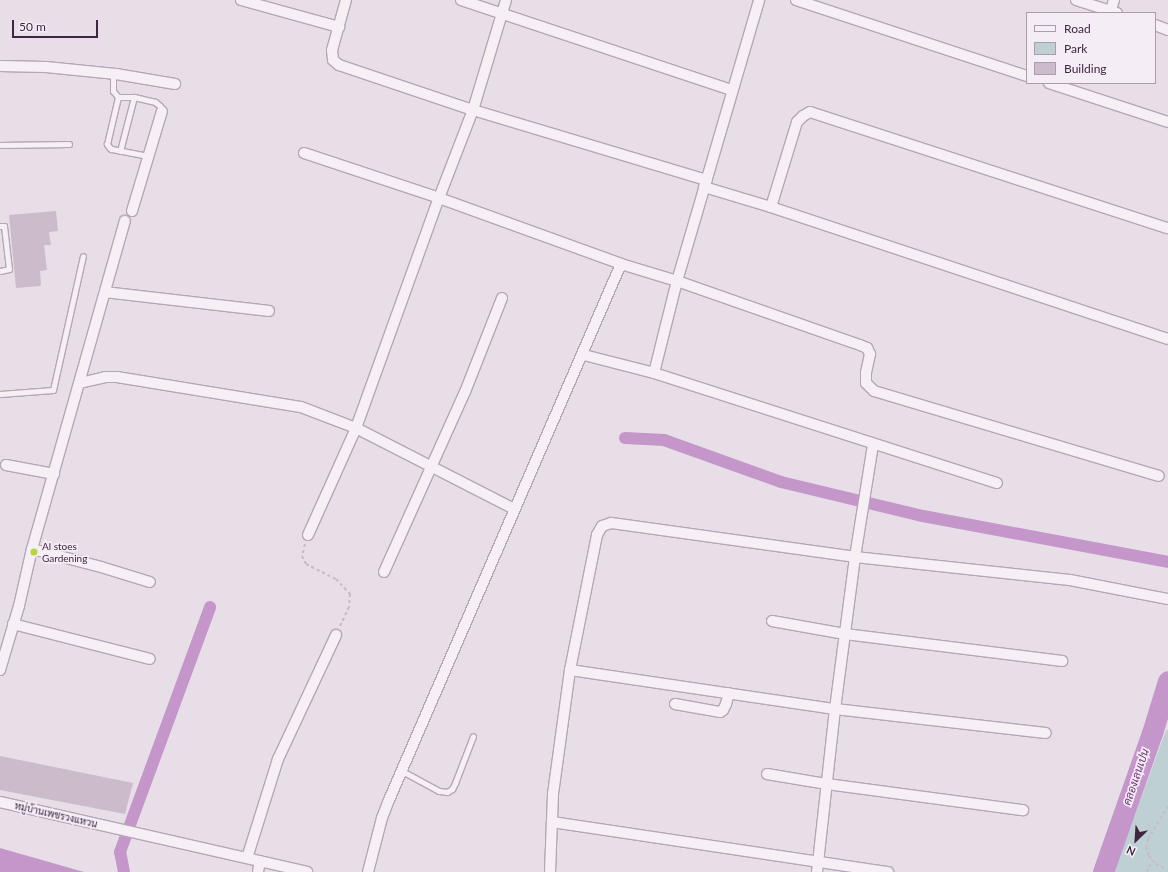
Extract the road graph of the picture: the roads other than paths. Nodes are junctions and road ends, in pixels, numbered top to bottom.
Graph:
1 (241, 0) edge
2 (346, 0) edge
3 (461, 0) edge
4 (506, 0) edge
5 (759, 0) edge
6 (796, 0) edge
7 (1076, 0) edge
8 (1114, 0) edge
9 (1112, 12) edge
10 (501, 14) junction
11 (1156, 25) edge
12 (339, 27) junction
13 (1168, 30) edge
14 (0, 66) edge
15 (113, 74) junction
16 (1026, 76) edge
17 (175, 84) dead end
18 (1052, 84) edge
19 (732, 90) junction
20 (118, 97) junction
21 (134, 97) junction
22 (473, 110) junction
23 (162, 111) joint
24 (1168, 122) edge
25 (69, 144) dead end
26 (0, 145) edge
27 (120, 151) junction
28 (304, 153) dead end
29 (148, 156) junction
30 (705, 183) junction
31 (439, 198) junction
32 (772, 207) junction
33 (132, 211) dead end
34 (125, 221) dead end
35 (0, 226) edge
36 (1168, 228) edge
37 (83, 256) dead end
38 (621, 264) junction
39 (0, 271) edge
40 (677, 281) junction
41 (105, 292) junction
42 (502, 298) dead end
43 (269, 311) dead end
44 (1168, 339) edge
45 (584, 355) junction
46 (654, 373) junction
47 (80, 383) junction
48 (0, 394) edge
49 (356, 428) junction
50 (873, 445) junction
51 (6, 465) dead end
52 (432, 467) junction
53 (54, 474) junction
54 (1159, 476) dead end
55 (997, 483) dead end
56 (514, 509) junction
57 (308, 535) road end
58 (32, 549) junction
59 (855, 557) junction
60 (384, 572) dead end
61 (150, 582) dead end
62 (1168, 598) edge
63 (772, 621) dead end
64 (13, 624) junction
65 (845, 634) junction
66 (336, 635) road end
67 (150, 659) dead end
68 (1062, 660) dead end
69 (0, 670) edge
70 (570, 670) junction
71 (728, 693) junction
72 (675, 704) dead end
73 (835, 709) junction
74 (1046, 733) dead end
75 (473, 736) dead end
76 (402, 771) junction
77 (768, 774) dead end
78 (828, 784) junction
79 (0, 802) edge
80 (1023, 810) dead end
81 (552, 822) junction
82 (247, 858) junction
83 (260, 861) junction
84 (818, 867) edge
85 (258, 872) edge
86 (307, 872) edge
87 (368, 872) edge
88 (550, 872) edge
89 (888, 872) edge

1 - 12 street
2 - 12 street
3 - 10 street
4 - 10 street
5 - 19 street
6 - 16 street
7 - 9 street
8 - 9 street
10 - 19 street
10 - 22 street
11 - 13 street
12 - 22 street
14 - 15 street
15 - 17 street
15 - 20 lane
18 - 24 street
19 - 30 street
20 - 21 lane
20 - 27 lane
21 - 23 lane
21 - 27 lane
22 - 30 street
22 - 31 street
23 - 29 street
25 - 26 lane
27 - 29 lane
28 - 31 street
29 - 33 street
30 - 32 street
30 - 40 street
31 - 38 street
31 - 49 street
32 - 36 street
32 - 44 street
34 - 41 street
35 - 39 lane
37 - 48 lane
38 - 40 street
38 - 45 street
40 - 46 street
40 - 54 street
41 - 43 street
41 - 47 street
42 - 52 street
45 - 46 street
45 - 56 street
46 - 50 street
47 - 49 street
47 - 53 street
49 - 52 street
49 - 57 street
50 - 55 street
50 - 59 street
51 - 53 street
52 - 56 street
52 - 60 street
53 - 58 street
56 - 76 street
58 - 61 street
58 - 64 street
59 - 62 street
59 - 65 street
59 - 70 street
63 - 65 street
64 - 67 street
64 - 69 street
65 - 68 street
65 - 73 street
66 - 82 street
70 - 71 street
70 - 81 street
71 - 72 street
71 - 73 street
73 - 74 street
73 - 78 street
75 - 76 lane
76 - 87 street
77 - 78 street
78 - 80 street
78 - 84 street
79 - 82 street, หมู่บ้านเพชรวงแหวน
81 - 84 street
81 - 88 street
82 - 83 street, หมู่บ้านเพชรวงแหวน
83 - 85 street
83 - 86 street, หมู่บ้านเพชรวงแหวน
84 - 89 street

